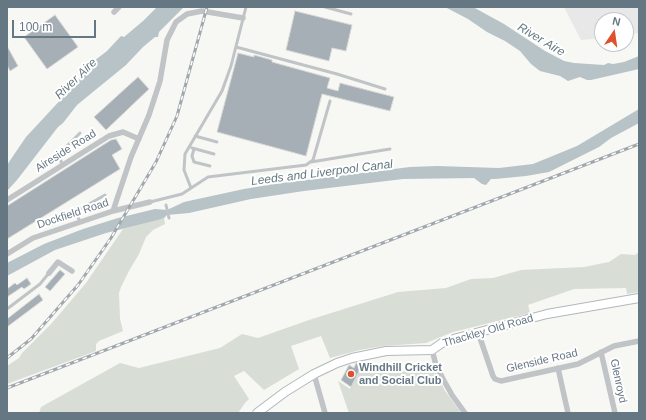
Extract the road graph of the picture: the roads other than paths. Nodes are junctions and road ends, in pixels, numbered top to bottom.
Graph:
1 (119, 7) edge
2 (246, 7) edge
3 (325, 7) edge
4 (114, 12) dead end
5 (351, 14) dead end
6 (243, 18) junction
7 (236, 47) junction
8 (385, 89) dead end
9 (330, 101) dead end
10 (80, 133) dead end
11 (195, 136) junction
12 (139, 138) junction
13 (216, 142) dead end
14 (188, 147) junction
15 (194, 149) junction
16 (390, 149) dead end
17 (214, 154) dead end
18 (309, 163) junction
19 (62, 166) junction
20 (210, 166) dead end
21 (190, 188) junction
22 (105, 195) dead end
23 (7, 200) edge
24 (150, 202) joint
25 (166, 205) dead end
26 (76, 212) junction
27 (113, 212) junction
28 (169, 218) dead end
29 (61, 220) dead end
30 (80, 222) junction
31 (7, 254) edge
32 (72, 271) dead end
33 (49, 273) joint
34 (639, 298) edge
35 (7, 309) edge
36 (478, 332) junction
37 (639, 341) edge
38 (432, 350) junction
39 (601, 352) junction
40 (558, 368) junction
41 (314, 374) junction
42 (257, 413) edge
43 (325, 413) edge
44 (465, 413) edge
45 (568, 413) edge
46 (615, 413) edge

1 - 4 street
2 - 6 lane
3 - 5 lane
6 - 7 lane
6 - 12 street
7 - 8 lane
7 - 11 lane
9 - 18 lane
10 - 19 lane
11 - 13 lane
11 - 14 lane
12 - 19 street, Aireside Road
12 - 27 street
14 - 15 lane
14 - 21 lane
15 - 17 lane
15 - 20 lane
16 - 18 lane
18 - 21 lane
19 - 23 street, Aireside Road
21 - 24 lane
22 - 26 lane
24 - 27 street, Dockfield Road
25 - 28 lane
26 - 29 lane
26 - 30 lane
27 - 30 street, Dockfield Road
30 - 31 street, Dockfield Road
32 - 33 street
33 - 35 lane
34 - 36 street, Thackley Old Road
36 - 38 street, Thackley Old Road
36 - 40 street, Glenside Road
37 - 39 street, Glenside Road
38 - 41 street, Thackley Old Road
38 - 44 street
39 - 40 street, Glenside Road
39 - 46 street, Glenroyd
40 - 45 street
41 - 42 street, Thackley Old Road
41 - 43 street

